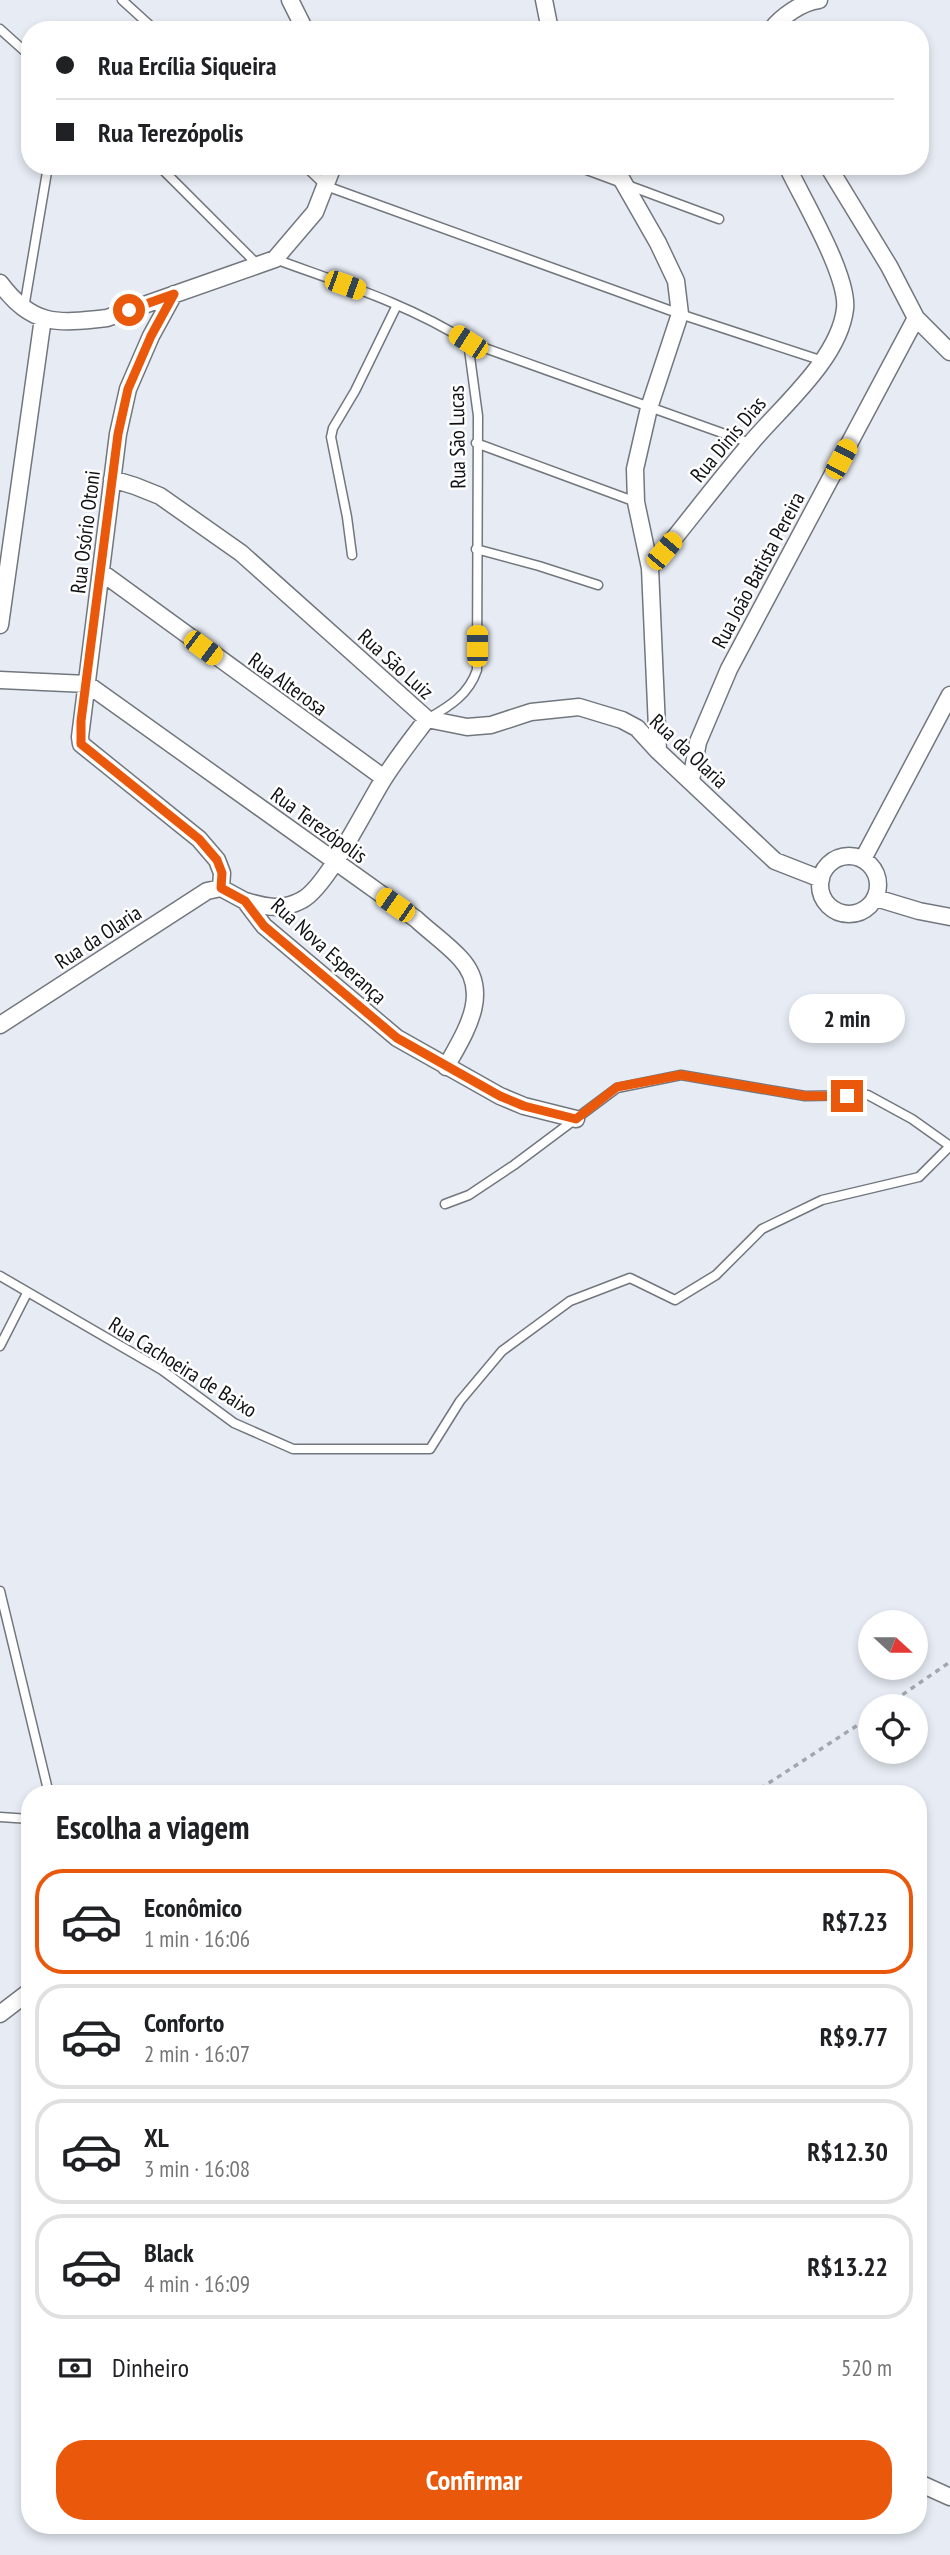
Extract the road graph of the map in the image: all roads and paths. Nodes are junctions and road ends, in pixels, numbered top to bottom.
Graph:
1 (122, 0) edge
2 (290, 0) edge
3 (544, 0) edge
4 (819, 0) edge
5 (145, 21) edge
6 (300, 21) edge
7 (548, 21) edge
8 (783, 21) edge
9 (0, 29) edge
10 (21, 48) edge
11 (46, 175) edge
12 (168, 175) edge
13 (314, 175) edge
14 (330, 175) edge
15 (601, 175) edge
16 (619, 175) edge
17 (791, 175) edge
18 (833, 175) edge
19 (624, 183) junction
20 (326, 186) junction
21 (719, 219) dead end
22 (275, 259) junction
23 (258, 265) junction
24 (0, 282) edge
25 (174, 294) junction
26 (397, 305) junction
27 (24, 310) junction
28 (680, 314) junction
29 (43, 318) junction
30 (916, 318) junction
31 (468, 342) junction
32 (950, 352) edge
33 (823, 361) junction
34 (649, 408) junction
35 (476, 443) junction
36 (750, 443) junction
37 (111, 479) junction
38 (636, 502) junction
39 (476, 550) junction
40 (352, 555) dead end
41 (650, 568) junction
42 (101, 572) junction
43 (598, 585) dead end
44 (0, 625) edge
45 (0, 680) edge
46 (88, 684) junction
47 (950, 695) edge
48 (426, 719) junction
49 (658, 751) junction
50 (384, 778) junction
51 (691, 780) junction
52 (863, 859) junction
53 (335, 863) junction
54 (821, 879) junction
55 (221, 888) junction
56 (876, 898) junction
57 (245, 901) junction
58 (950, 917) edge
59 (0, 1025) edge
60 (446, 1067) junction
61 (576, 1119) junction
62 (950, 1146) edge
63 (445, 1204) dead end
64 (0, 1276) edge
65 (27, 1293) junction
66 (0, 1346) edge
67 (0, 1591) edge
68 (950, 1662) edge
69 (903, 1694) edge
70 (858, 1725) edge
71 (47, 1785) edge
72 (766, 1785) edge
73 (0, 1817) edge
74 (21, 1818) edge
75 (21, 1998) edge
76 (0, 2014) edge
77 (927, 2487) edge
78 (950, 2497) edge

1 - 5 lane
2 - 6 street
3 - 7 street
4 - 8 street
9 - 10 lane
11 - 27 lane
12 - 23 lane
13 - 20 lane
14 - 20 street
15 - 19 lane
16 - 19 street
17 - 33 street, Rua Dinis Dias
18 - 30 street
19 - 21 lane
19 - 28 street
20 - 22 street
20 - 28 lane
22 - 23 street
22 - 26 lane
23 - 25 street
24 - 27 street
25 - 29 street
25 - 37 street, Rua Osório Otoni
26 - 31 lane
26 - 40 lane
27 - 29 street
28 - 33 lane
28 - 34 street
29 - 44 street
30 - 32 street
30 - 51 street, Rua João Batista Pereira
31 - 34 lane
31 - 35 lane, Rua São Lucas
33 - 36 street, Rua Dinis Dias
34 - 36 lane
34 - 38 street
35 - 38 lane
35 - 39 lane, Rua São Lucas
36 - 41 street, Rua Dinis Dias
37 - 42 street, Rua Osório Otoni
37 - 48 street, Rua São Luiz
38 - 41 street
39 - 43 lane
39 - 48 lane, Rua São Lucas
41 - 49 street
42 - 46 street, Rua Osório Otoni
42 - 50 street, Rua Alterosa
45 - 46 street
46 - 53 street, Rua Terezópolis
46 - 55 street, Rua Osório Otoni
47 - 52 street
48 - 49 street, Rua da Olaria
48 - 50 street, Rua São Luiz
49 - 51 street, Rua da Olaria
50 - 53 street, Rua São Luiz
51 - 54 street, Rua da Olaria
52 - 54 street
52 - 56 street
53 - 57 street, Rua São Luiz
53 - 60 street, Rua Terezópolis
54 - 56 street
55 - 57 street, Rua Nova Esperança
55 - 59 street, Rua da Olaria
56 - 58 street
57 - 60 street, Rua Nova Esperança
60 - 61 street, Rua Nova Esperança
61 - 62 lane
61 - 63 lane
62 - 65 lane, Rua Cachoeira de Baixo
64 - 65 lane, Rua Cachoeira de Baixo
65 - 66 lane
67 - 71 lane
68 - 69 path
70 - 72 path
73 - 74 lane
75 - 76 street
77 - 78 street

